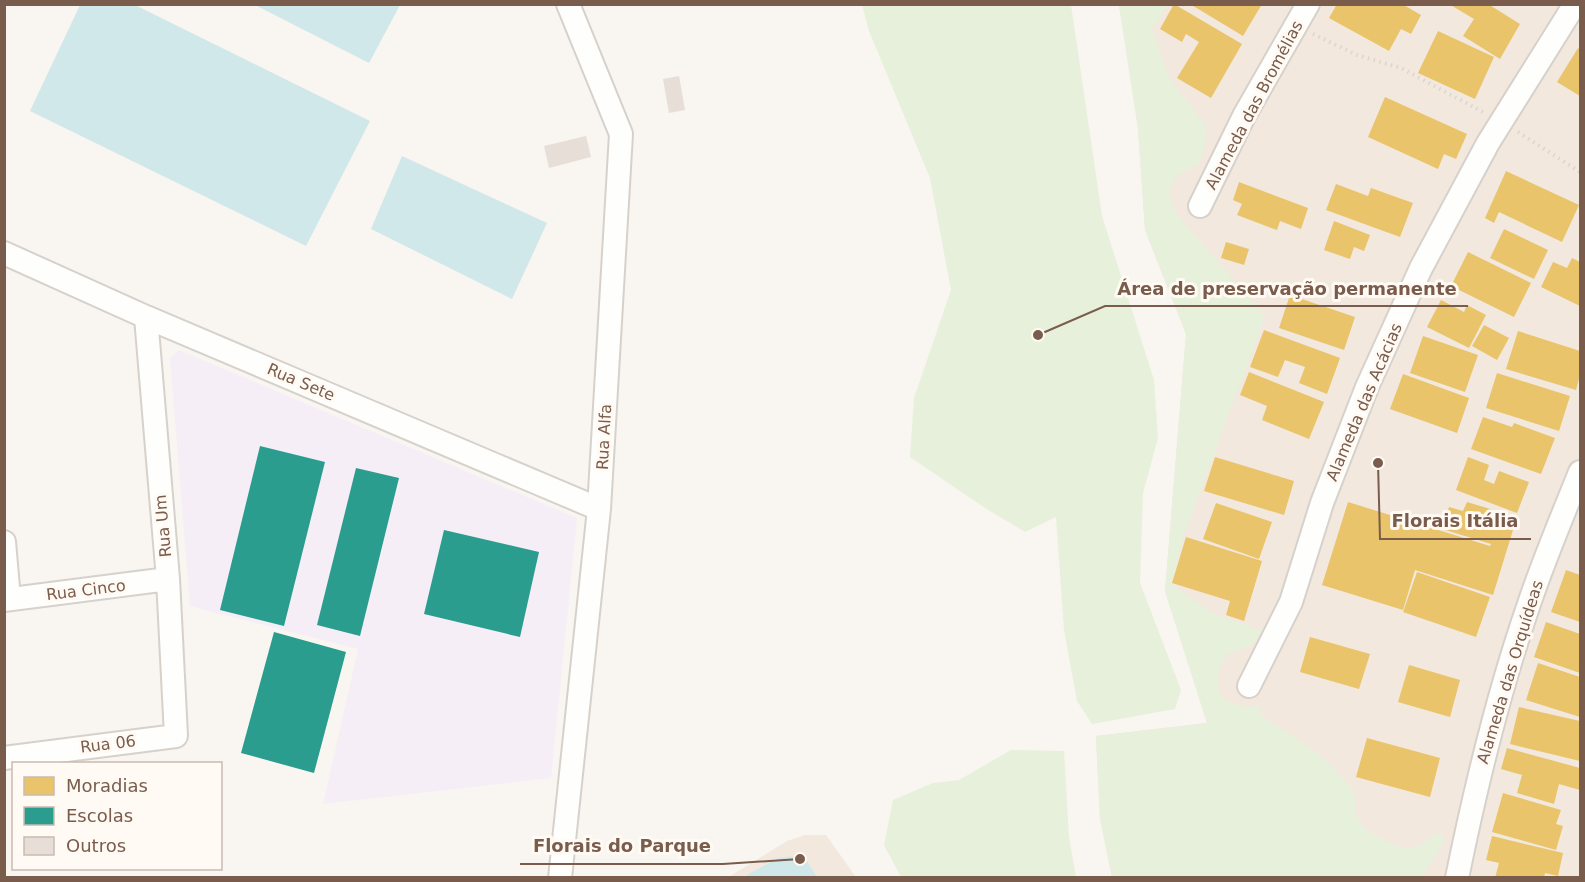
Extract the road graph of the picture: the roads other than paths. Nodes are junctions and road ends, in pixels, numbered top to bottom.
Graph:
1 (568, 4) edge
2 (1308, 4) edge
3 (1575, 4) edge
4 (1200, 206) dead end
5 (4, 253) edge
6 (146, 317) junction
7 (1581, 472) edge
8 (599, 509) junction
9 (4, 542) edge
10 (168, 579) junction
11 (7, 599) edge
12 (1249, 686) dead end
13 (176, 736) joint
14 (4, 758) edge
15 (560, 878) edge
16 (1457, 878) edge

1 - 8 street, Rua Alfa
2 - 4 street, Alameda das Bromélias
3 - 12 street, Alameda das Acácias
5 - 6 street, Rua Sete
6 - 8 street, Rua Sete
6 - 10 street, Rua Um
7 - 16 street, Alameda das Orquídeas
8 - 15 street, Rua Alfa
9 - 11 street
10 - 11 street, Rua Cinco
10 - 13 street, Rua Um
13 - 14 street, Rua 06

